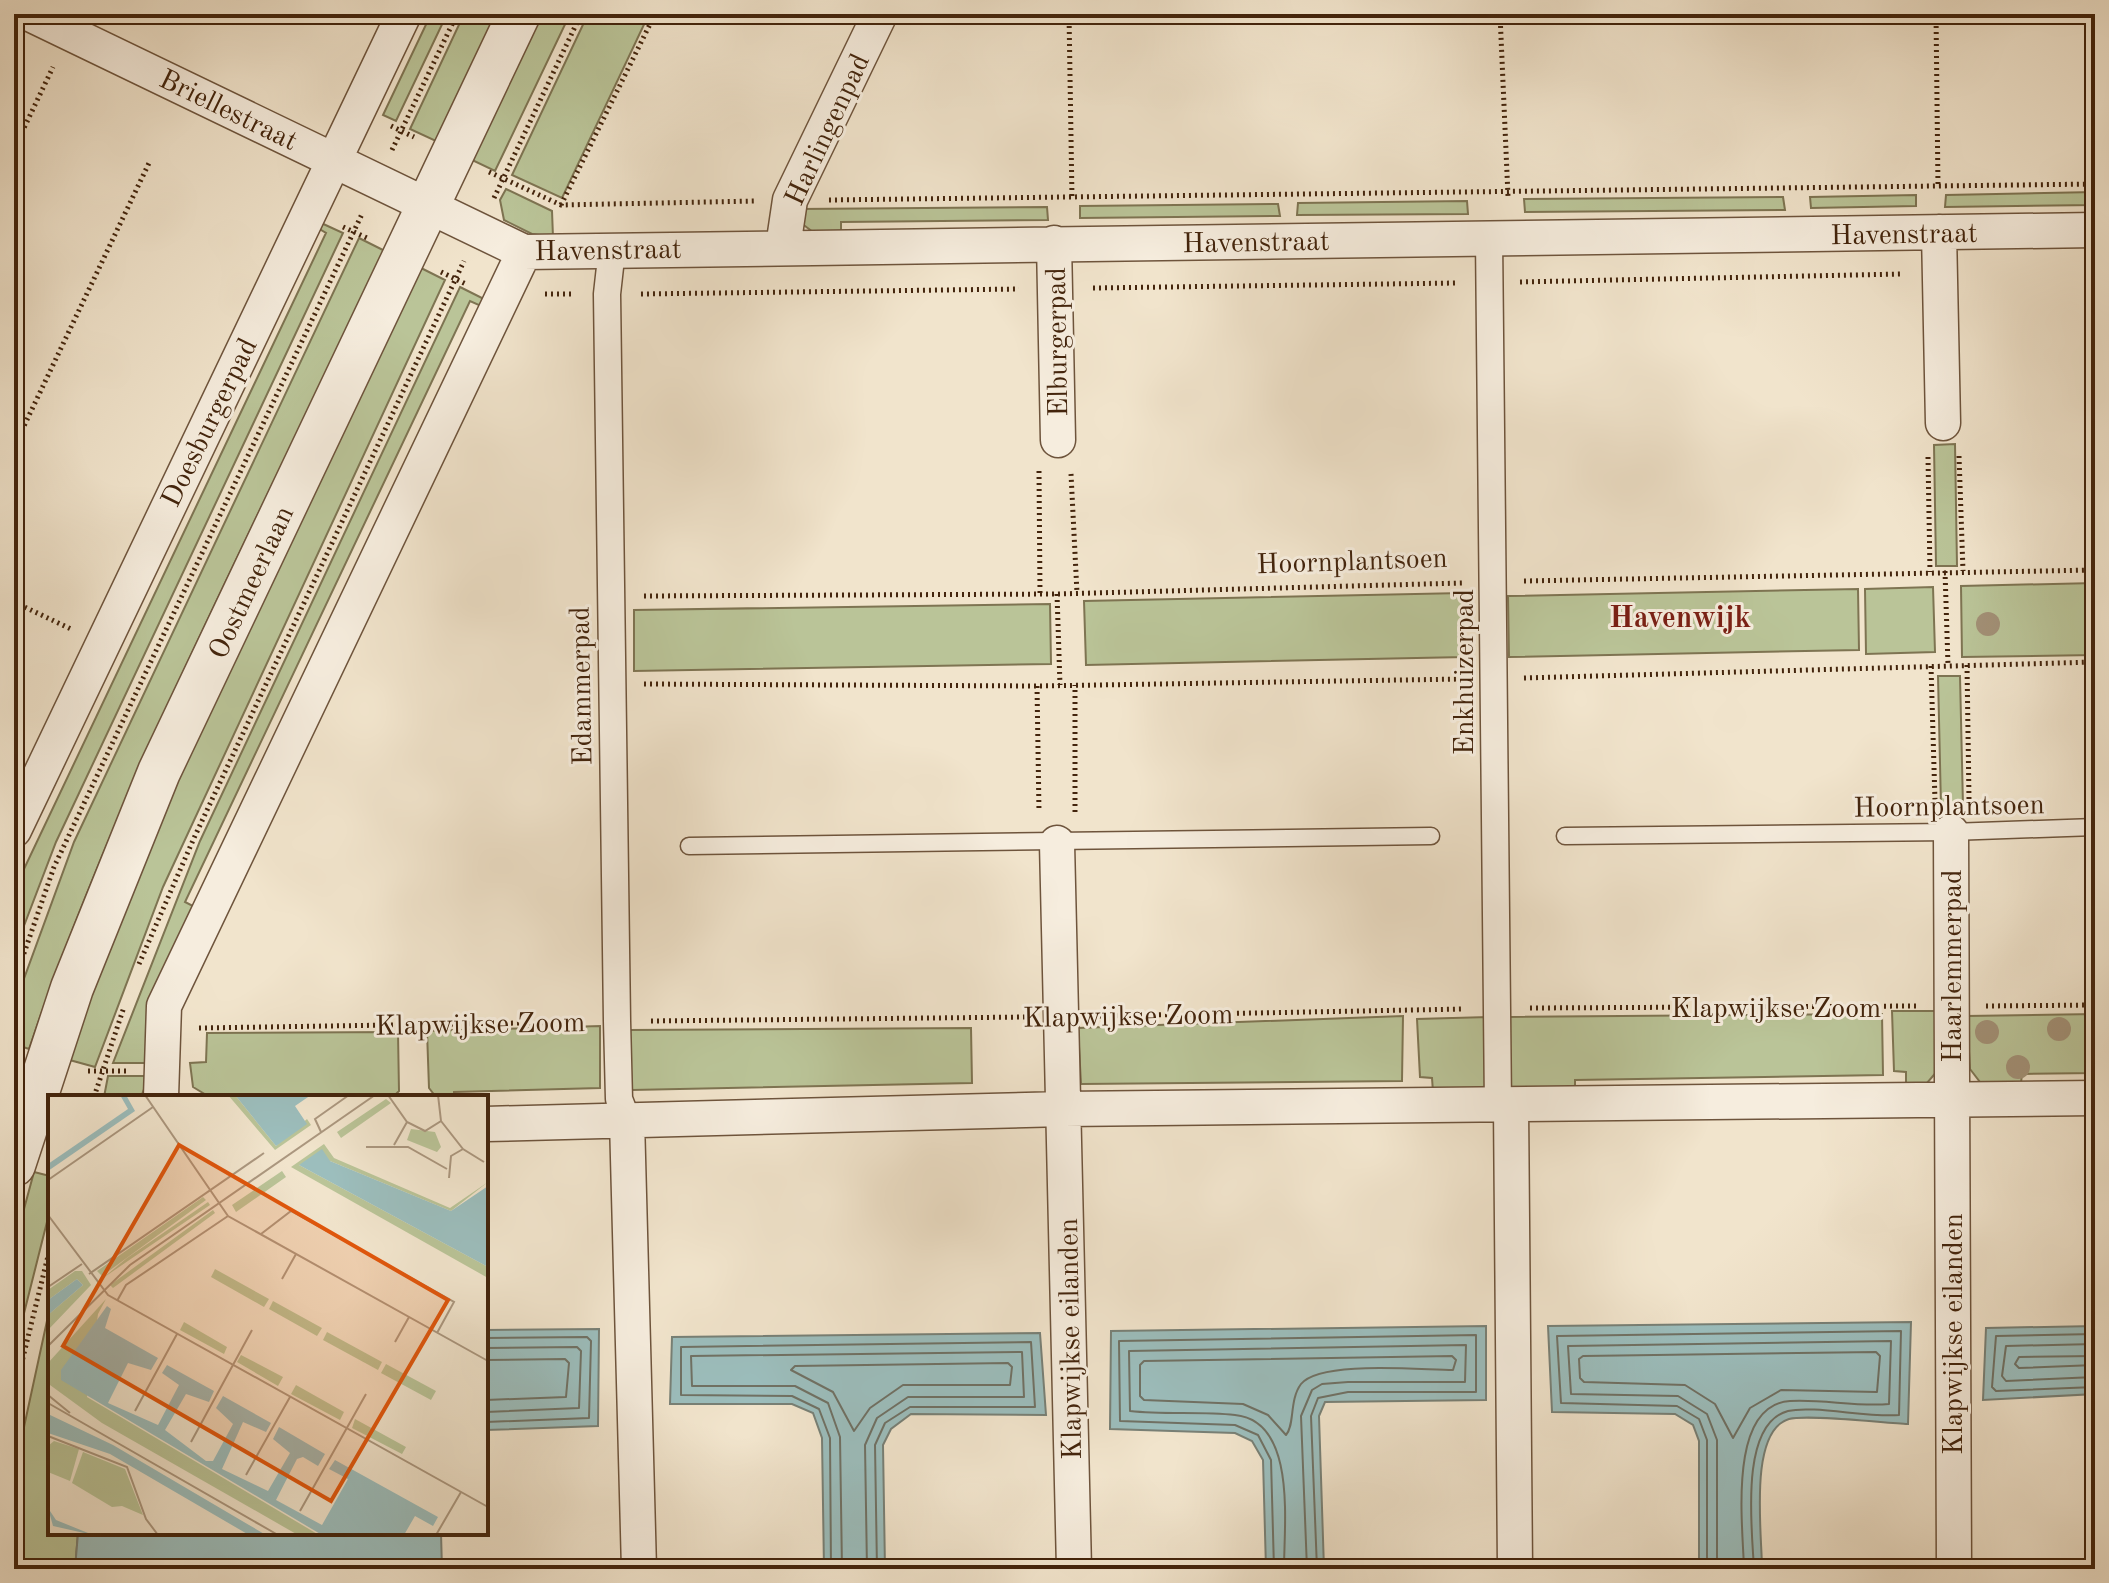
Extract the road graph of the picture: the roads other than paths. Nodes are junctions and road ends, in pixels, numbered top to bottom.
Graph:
1 (30, 14) edge
2 (404, 14) edge
3 (519, 14) edge
4 (880, 14) edge
5 (334, 159) junction
6 (428, 205) junction
7 (2095, 230) edge
8 (1939, 232) junction
9 (1498, 237) junction
10 (1062, 244) junction
11 (783, 247) junction
12 (612, 249) junction
13 (524, 252) junction
14 (1943, 423) road end
15 (1058, 440) road end
16 (2095, 827) edge
17 (14, 830) edge
18 (1951, 832) junction
19 (1431, 836) dead end
20 (1565, 836) dead end
21 (1057, 843) junction
22 (689, 846) dead end
23 (161, 1095) edge
24 (2095, 1098) edge
25 (1950, 1100) junction
26 (1504, 1107) junction
27 (1064, 1109) junction
28 (30, 1119) edge
29 (627, 1120) junction
30 (488, 1124) edge
31 (14, 1165) edge
32 (639, 1569) edge
33 (1074, 1569) edge
34 (1515, 1569) edge
35 (1954, 1569) edge

1 - 5 street, Briellestraat
2 - 5 street, Doesburgerpad
3 - 6 street, Oostmeerlaan
4 - 11 street, Harlingenpad
5 - 6 street, Briellestraat
5 - 17 street, Doesburgerpad
6 - 13 street, Havenstraat
6 - 28 street, Oostmeerlaan
7 - 8 street, Havenstraat
8 - 9 street, Havenstraat
8 - 14 street
9 - 10 street, Havenstraat
9 - 26 street, Enkhuizerpad
10 - 11 street, Havenstraat
10 - 15 street, Elburgerpad
11 - 12 street, Havenstraat
12 - 13 street, Havenstraat
12 - 29 street, Edammerpad
13 - 23 street
16 - 18 lane, Hoornplantsoen
18 - 20 lane, Hoornplantsoen
18 - 25 street, Haarlemmerpad
19 - 21 lane
21 - 22 lane
21 - 27 street
24 - 25 street
25 - 26 street
25 - 35 street, Klapwijkse eilanden
26 - 27 street
26 - 34 street
27 - 29 street
27 - 33 street, Klapwijkse eilanden
28 - 31 street, Oostmeerlaan
29 - 30 street
29 - 32 street

